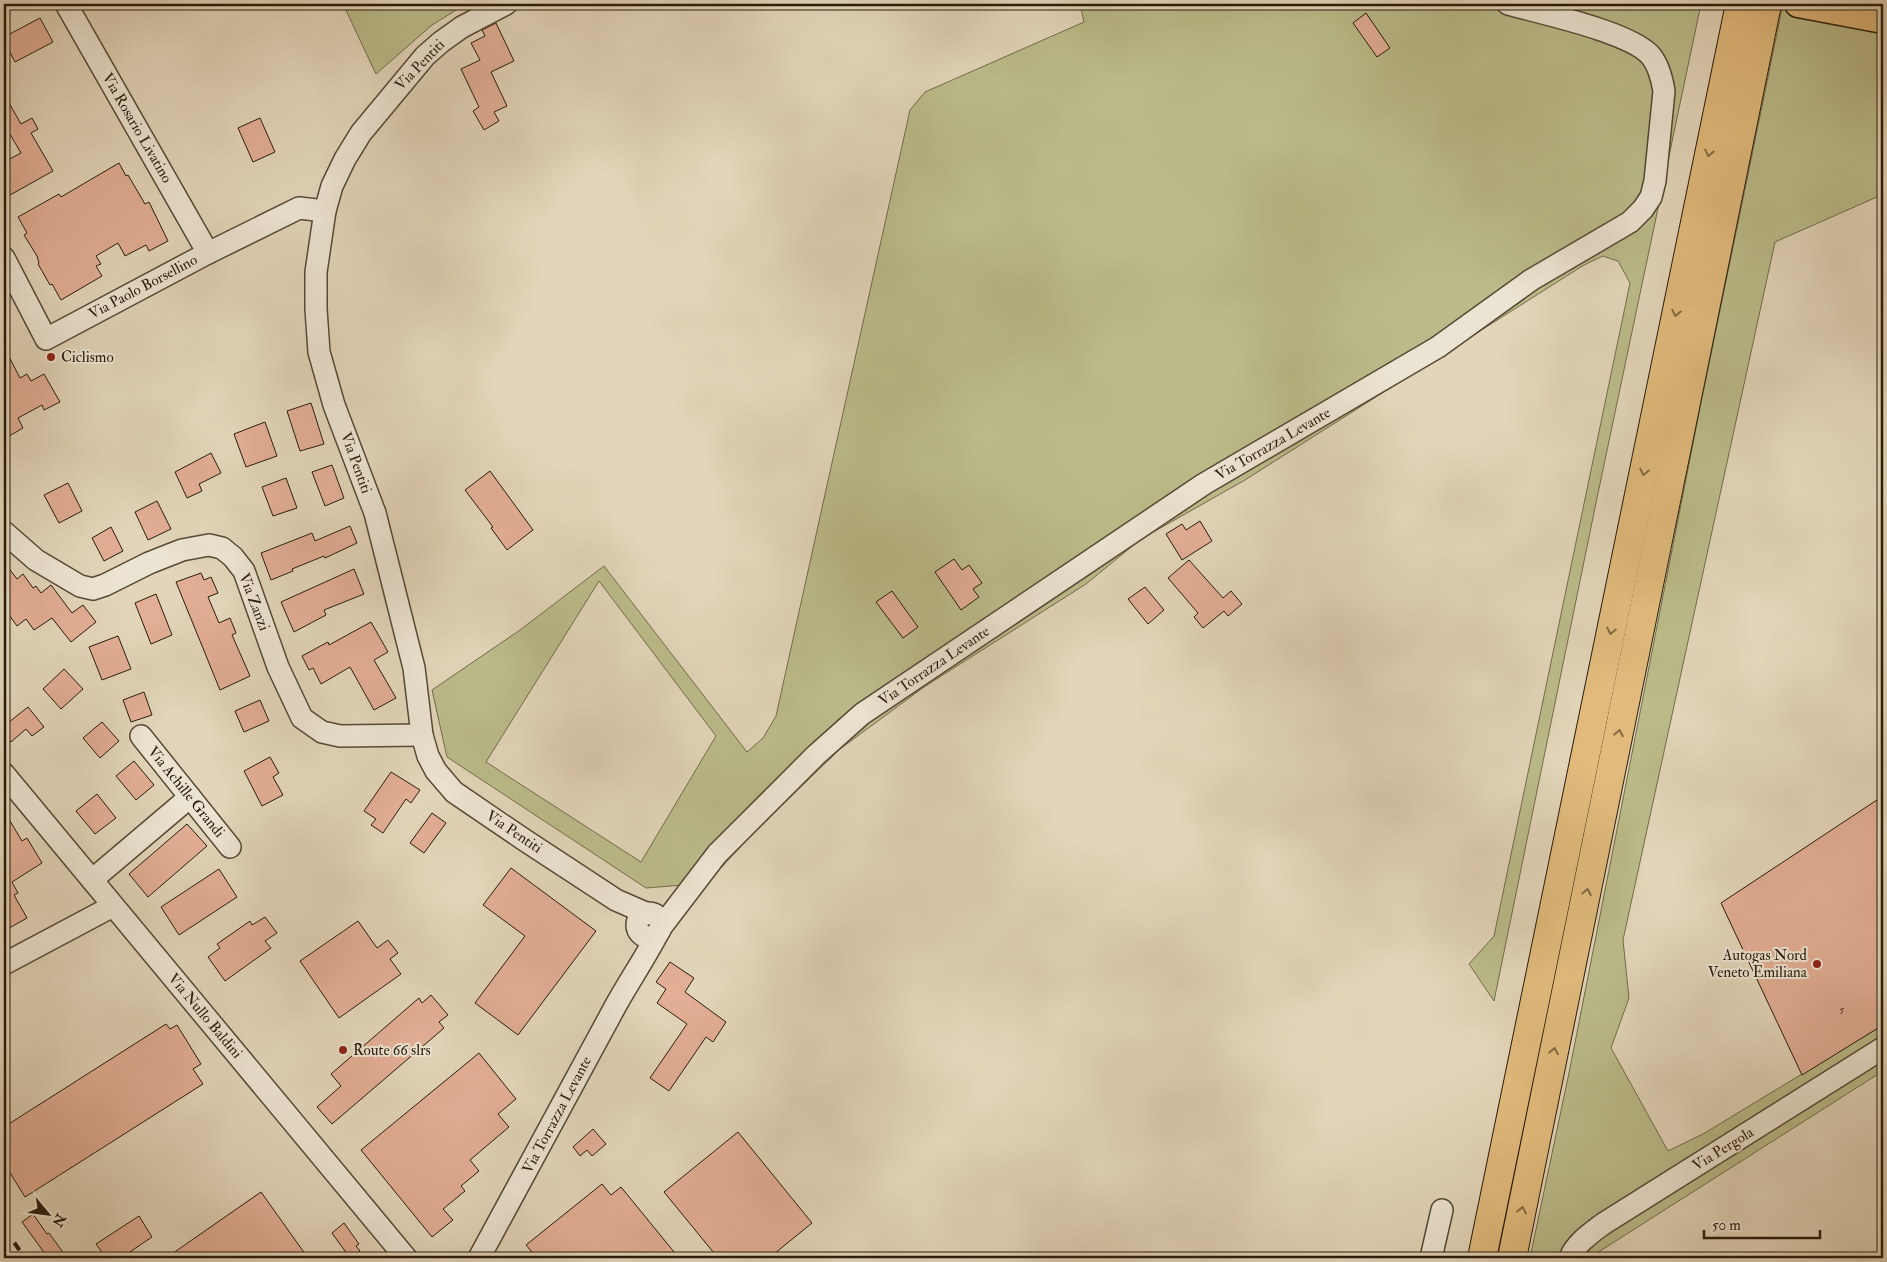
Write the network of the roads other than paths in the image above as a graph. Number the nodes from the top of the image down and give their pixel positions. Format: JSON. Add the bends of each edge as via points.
{"nodes":[{"id":1,"x":66,"y":4,"type":"edge"},
{"id":2,"x":506,"y":4,"type":"edge"},
{"id":3,"x":1508,"y":4,"type":"edge"},
{"id":4,"x":1731,"y":4,"type":"edge"},
{"id":5,"x":1740,"y":4,"type":"edge"},
{"id":6,"x":1767,"y":4,"type":"edge"},
{"id":7,"x":1810,"y":6,"type":"edge"},
{"id":8,"x":1883,"y":20,"type":"edge"},
{"id":9,"x":1719,"y":106,"type":"junction"},
{"id":10,"x":325,"y":211,"type":"junction"},
{"id":11,"x":208,"y":253,"type":"junction"},
{"id":12,"x":4,"y":258,"type":"edge"},
{"id":13,"x":4,"y":532,"type":"edge"},
{"id":14,"x":422,"y":735,"type":"junction"},
{"id":15,"x":140,"y":736,"type":"dead end"},
{"id":16,"x":5,"y":778,"type":"edge"},
{"id":17,"x":190,"y":797,"type":"junction"},
{"id":18,"x":230,"y":847,"type":"dead end"},
{"id":19,"x":92,"y":880,"type":"junction"},
{"id":20,"x":113,"y":906,"type":"junction"},
{"id":21,"x":649,"y":924,"type":"junction"},
{"id":22,"x":4,"y":964,"type":"edge"},
{"id":23,"x":1883,"y":1048,"type":"edge"},
{"id":24,"x":1442,"y":1210,"type":"dead end"},
{"id":25,"x":406,"y":1258,"type":"edge"},
{"id":26,"x":479,"y":1258,"type":"edge"},
{"id":27,"x":1431,"y":1258,"type":"edge"},
{"id":28,"x":1482,"y":1258,"type":"edge"},
{"id":29,"x":1512,"y":1258,"type":"edge"},
{"id":30,"x":1570,"y":1258,"type":"edge"}],
"edges":[{"from":1,"to":11,"type":"street","name":"Via Rosario Livatino"},
{"from":2,"to":10,"type":"street","name":"Via Pentiti","via":[[462,27],[418,64],[361,133],[332,186]]},
{"from":3,"to":21,"type":"street","name":"Via Torrazza Levante","via":[[1613,33],[1650,55],[1662,78],[1664,91],[1655,181],[1651,197],[1643,209],[1630,222],[1531,280],[1438,347],[1204,484],[862,714],[717,854],[681,900]]},
{"from":4,"to":9,"type":"highway"},
{"from":5,"to":9,"type":"highway"},
{"from":29,"to":6,"type":"highway","one_way":true},
{"from":7,"to":8,"type":"main road"},
{"from":9,"to":28,"type":"highway","one_way":true},
{"from":10,"to":11,"type":"street","name":"Via Paolo Borsellino","via":[[299,208]]},
{"from":10,"to":14,"type":"street","name":"Via Pentiti","via":[[316,272],[319,352],[334,405],[375,513],[414,668]]},
{"from":11,"to":12,"type":"street","name":"Via Paolo Borsellino","via":[[46,338]]},
{"from":13,"to":14,"type":"street","name":"Via Zanzi","via":[[36,560],[80,586],[94,589],[182,550],[209,544],[222,548],[244,571],[278,667],[302,718],[322,732],[340,736]]},
{"from":14,"to":21,"type":"street","name":"Via Pentiti","via":[[436,771],[454,792]]},
{"from":15,"to":17,"type":"street","name":"Via Achille Grandi"},
{"from":16,"to":19,"type":"street","name":"Via Nullo Baldini"},
{"from":17,"to":18,"type":"street","name":"Via Achille Grandi"},
{"from":17,"to":19,"type":"street"},
{"from":19,"to":20,"type":"street","name":"Via Nullo Baldini"},
{"from":20,"to":22,"type":"street"},
{"from":20,"to":25,"type":"street","name":"Via Nullo Baldini"},
{"from":21,"to":26,"type":"street","name":"Via Torrazza Levante","via":[[635,971]]},
{"from":23,"to":30,"type":"street","name":"Via Pergola","via":[[1603,1224],[1586,1237]]},
{"from":24,"to":27,"type":"street"}]}
